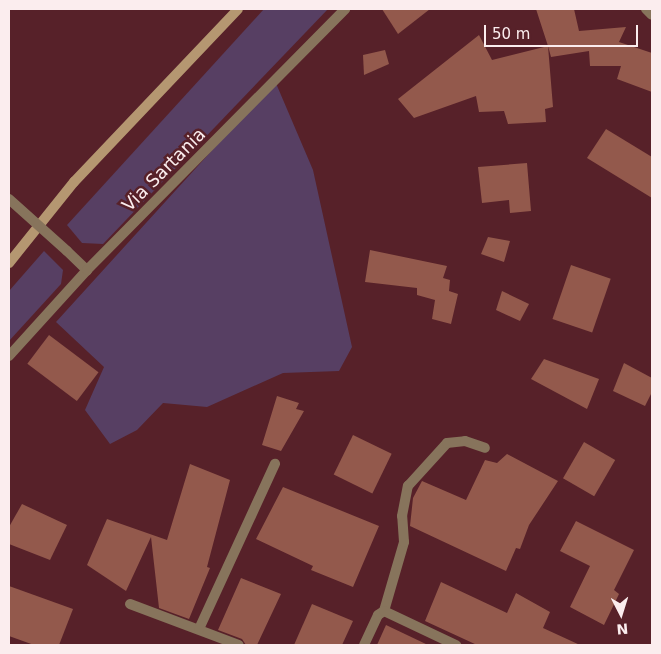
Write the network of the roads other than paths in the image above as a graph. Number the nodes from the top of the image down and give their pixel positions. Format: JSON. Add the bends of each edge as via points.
{"nodes":[{"id":1,"x":238,"y":9,"type":"edge"},
{"id":2,"x":345,"y":9,"type":"edge"},
{"id":3,"x":646,"y":9,"type":"edge"},
{"id":4,"x":652,"y":15,"type":"edge"},
{"id":5,"x":9,"y":199,"type":"edge"},
{"id":6,"x":9,"y":263,"type":"edge"},
{"id":7,"x":87,"y":270,"type":"junction"},
{"id":8,"x":9,"y":356,"type":"edge"},
{"id":9,"x":485,"y":448,"type":"dead end"},
{"id":10,"x":275,"y":464,"type":"dead end"},
{"id":11,"x":130,"y":604,"type":"dead end"},
{"id":12,"x":384,"y":611,"type":"junction"},
{"id":13,"x":198,"y":629,"type":"junction"},
{"id":14,"x":239,"y":645,"type":"edge"},
{"id":15,"x":364,"y":645,"type":"edge"},
{"id":16,"x":456,"y":645,"type":"edge"}],
"edges":[{"from":1,"to":6,"type":"street","via":[[74,182]]},
{"from":2,"to":7,"type":"street","name":"Via Sartania"},
{"from":3,"to":4,"type":"street"},
{"from":5,"to":7,"type":"street","bridge":true},
{"from":7,"to":8,"type":"street","name":"Via Sartania"},
{"from":9,"to":12,"type":"street","via":[[465,441],[447,443],[408,486],[402,516],[404,542]]},
{"from":10,"to":13,"type":"street"},
{"from":11,"to":13,"type":"street"},
{"from":12,"to":15,"type":"street","via":[[378,614]]},
{"from":12,"to":16,"type":"street"},
{"from":13,"to":14,"type":"street"}]}
